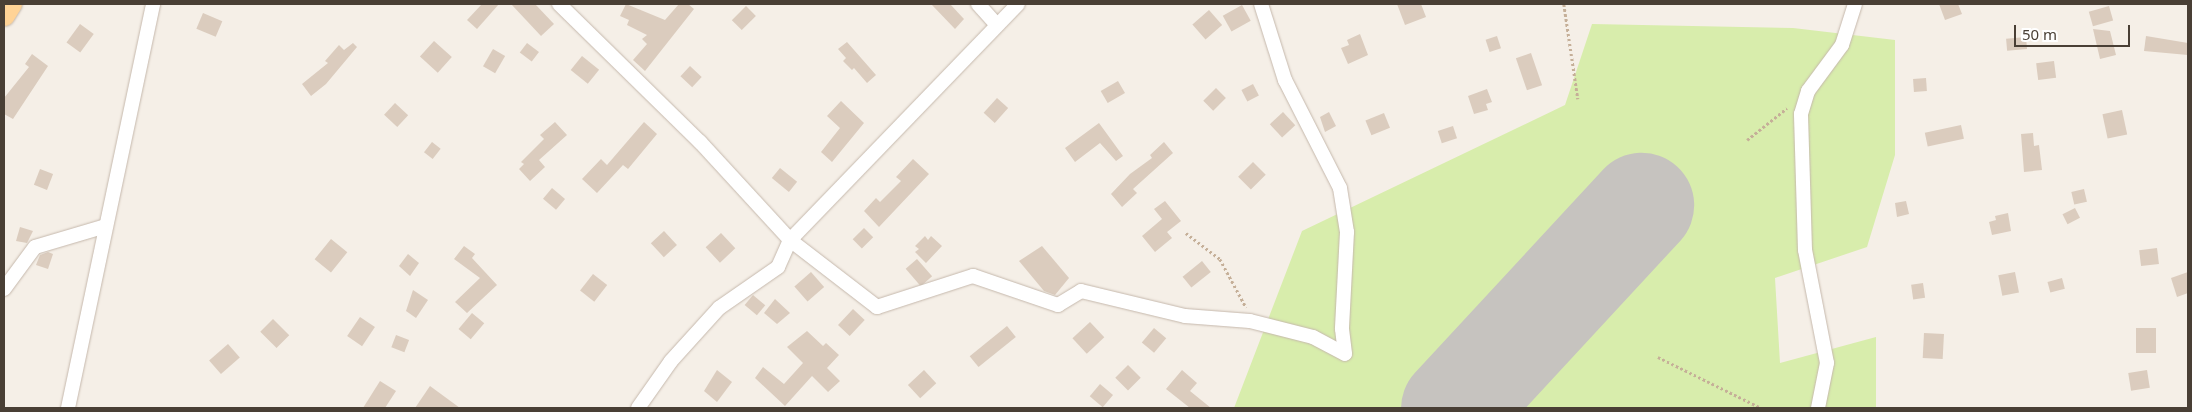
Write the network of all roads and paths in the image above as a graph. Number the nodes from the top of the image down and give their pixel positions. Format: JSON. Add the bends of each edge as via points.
{"nodes":[{"id":1,"x":11,"y":4,"type":"edge"},
{"id":2,"x":153,"y":4,"type":"edge"},
{"id":3,"x":559,"y":4,"type":"edge"},
{"id":4,"x":978,"y":4,"type":"edge"},
{"id":5,"x":1018,"y":4,"type":"edge"},
{"id":6,"x":1261,"y":4,"type":"edge"},
{"id":7,"x":1564,"y":4,"type":"edge"},
{"id":8,"x":1855,"y":4,"type":"edge"},
{"id":9,"x":4,"y":15,"type":"edge"},
{"id":10,"x":997,"y":25,"type":"junction"},
{"id":11,"x":1808,"y":91,"type":"junction"},
{"id":12,"x":1578,"y":99,"type":"dead end"},
{"id":13,"x":1747,"y":140,"type":"dead end"},
{"id":14,"x":106,"y":226,"type":"junction"},
{"id":15,"x":1186,"y":233,"type":"dead end"},
{"id":16,"x":790,"y":240,"type":"junction"},
{"id":17,"x":4,"y":289,"type":"edge"},
{"id":18,"x":1250,"y":321,"type":"junction"},
{"id":19,"x":1658,"y":357,"type":"dead end"},
{"id":20,"x":68,"y":408,"type":"edge"},
{"id":21,"x":638,"y":408,"type":"edge"},
{"id":22,"x":1760,"y":408,"type":"edge"},
{"id":23,"x":1818,"y":408,"type":"edge"}],
"edges":[{"from":1,"to":9,"type":"main road"},
{"from":2,"to":14,"type":"street"},
{"from":3,"to":16,"type":"street","via":[[700,142]]},
{"from":4,"to":10,"type":"street"},
{"from":5,"to":10,"type":"street"},
{"from":6,"to":18,"type":"street","via":[[1286,80],[1340,188],[1347,232],[1342,328],[1345,354],[1313,337]]},
{"from":7,"to":12,"type":"path"},
{"from":8,"to":11,"type":"street","via":[[1842,44]]},
{"from":10,"to":16,"type":"street"},
{"from":11,"to":13,"type":"path"},
{"from":11,"to":23,"type":"street","via":[[1801,114],[1805,250],[1827,363]]},
{"from":14,"to":17,"type":"street","via":[[34,246]]},
{"from":14,"to":20,"type":"street"},
{"from":15,"to":18,"type":"path","via":[[1220,259],[1244,300]]},
{"from":16,"to":18,"type":"street","via":[[877,307],[973,276],[1058,305],[1081,291],[1185,316]]},
{"from":16,"to":21,"type":"street","via":[[778,267],[719,308],[671,361]]},
{"from":19,"to":22,"type":"path"}]}
